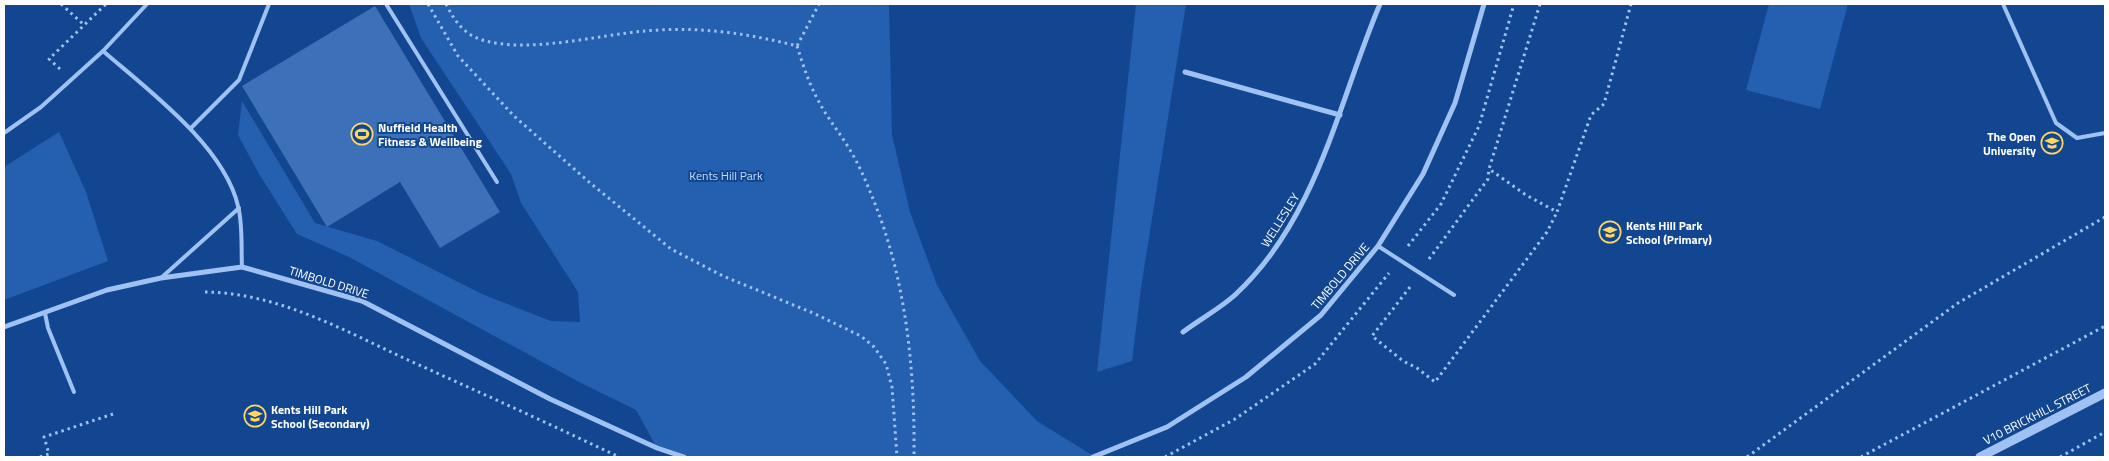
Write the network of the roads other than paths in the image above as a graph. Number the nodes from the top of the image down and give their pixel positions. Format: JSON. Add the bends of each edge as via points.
{"nodes":[{"id":1,"x":147,"y":4,"type":"edge"},
{"id":2,"x":269,"y":4,"type":"edge"},
{"id":3,"x":386,"y":4,"type":"edge"},
{"id":4,"x":1380,"y":4,"type":"edge"},
{"id":5,"x":1484,"y":4,"type":"edge"},
{"id":6,"x":2003,"y":4,"type":"edge"},
{"id":7,"x":103,"y":51,"type":"junction"},
{"id":8,"x":1185,"y":72,"type":"dead end"},
{"id":9,"x":1340,"y":115,"type":"junction"},
{"id":10,"x":190,"y":128,"type":"junction"},
{"id":11,"x":4,"y":133,"type":"edge"},
{"id":12,"x":2105,"y":133,"type":"edge"},
{"id":13,"x":496,"y":182,"type":"dead end"},
{"id":14,"x":239,"y":208,"type":"junction"},
{"id":15,"x":1378,"y":246,"type":"junction"},
{"id":16,"x":242,"y":267,"type":"junction"},
{"id":17,"x":161,"y":278,"type":"junction"},
{"id":18,"x":1454,"y":295,"type":"dead end"},
{"id":19,"x":45,"y":313,"type":"junction"},
{"id":20,"x":4,"y":328,"type":"edge"},
{"id":21,"x":1183,"y":332,"type":"dead end"},
{"id":22,"x":74,"y":392,"type":"dead end"},
{"id":23,"x":2105,"y":392,"type":"edge"},
{"id":24,"x":684,"y":457,"type":"edge"},
{"id":25,"x":1093,"y":457,"type":"edge"},
{"id":26,"x":1980,"y":457,"type":"edge"}],
"edges":[{"from":1,"to":7,"type":"lane"},
{"from":2,"to":10,"type":"lane","via":[[239,80]]},
{"from":3,"to":13,"type":"lane"},
{"from":4,"to":9,"type":"street","name":"WELLESLEY","via":[[1359,54]]},
{"from":5,"to":15,"type":"street","name":"TIMBOLD DRIVE","via":[[1455,103],[1423,174]]},
{"from":6,"to":12,"type":"lane","via":[[2056,123],[2077,138]]},
{"from":7,"to":10,"type":"lane"},
{"from":7,"to":11,"type":"lane","via":[[41,107]]},
{"from":8,"to":9,"type":"street"},
{"from":9,"to":21,"type":"street","name":"WELLESLEY","via":[[1313,186],[1279,244],[1236,294]]},
{"from":10,"to":14,"type":"lane","via":[[230,180]]},
{"from":14,"to":16,"type":"lane"},
{"from":14,"to":17,"type":"lane"},
{"from":15,"to":18,"type":"lane"},
{"from":15,"to":25,"type":"street","name":"TIMBOLD DRIVE","via":[[1321,315],[1246,378],[1167,427]]},
{"from":16,"to":17,"type":"street","name":"TIMBOLD DRIVE"},
{"from":16,"to":24,"type":"street","name":"TIMBOLD DRIVE","via":[[362,301],[550,399]]},
{"from":17,"to":19,"type":"street","name":"TIMBOLD DRIVE","via":[[106,290]]},
{"from":19,"to":20,"type":"street","name":"TIMBOLD DRIVE"},
{"from":19,"to":22,"type":"lane"},
{"from":23,"to":26,"type":"street","name":"V10 BRICKHILL STREET"}]}
